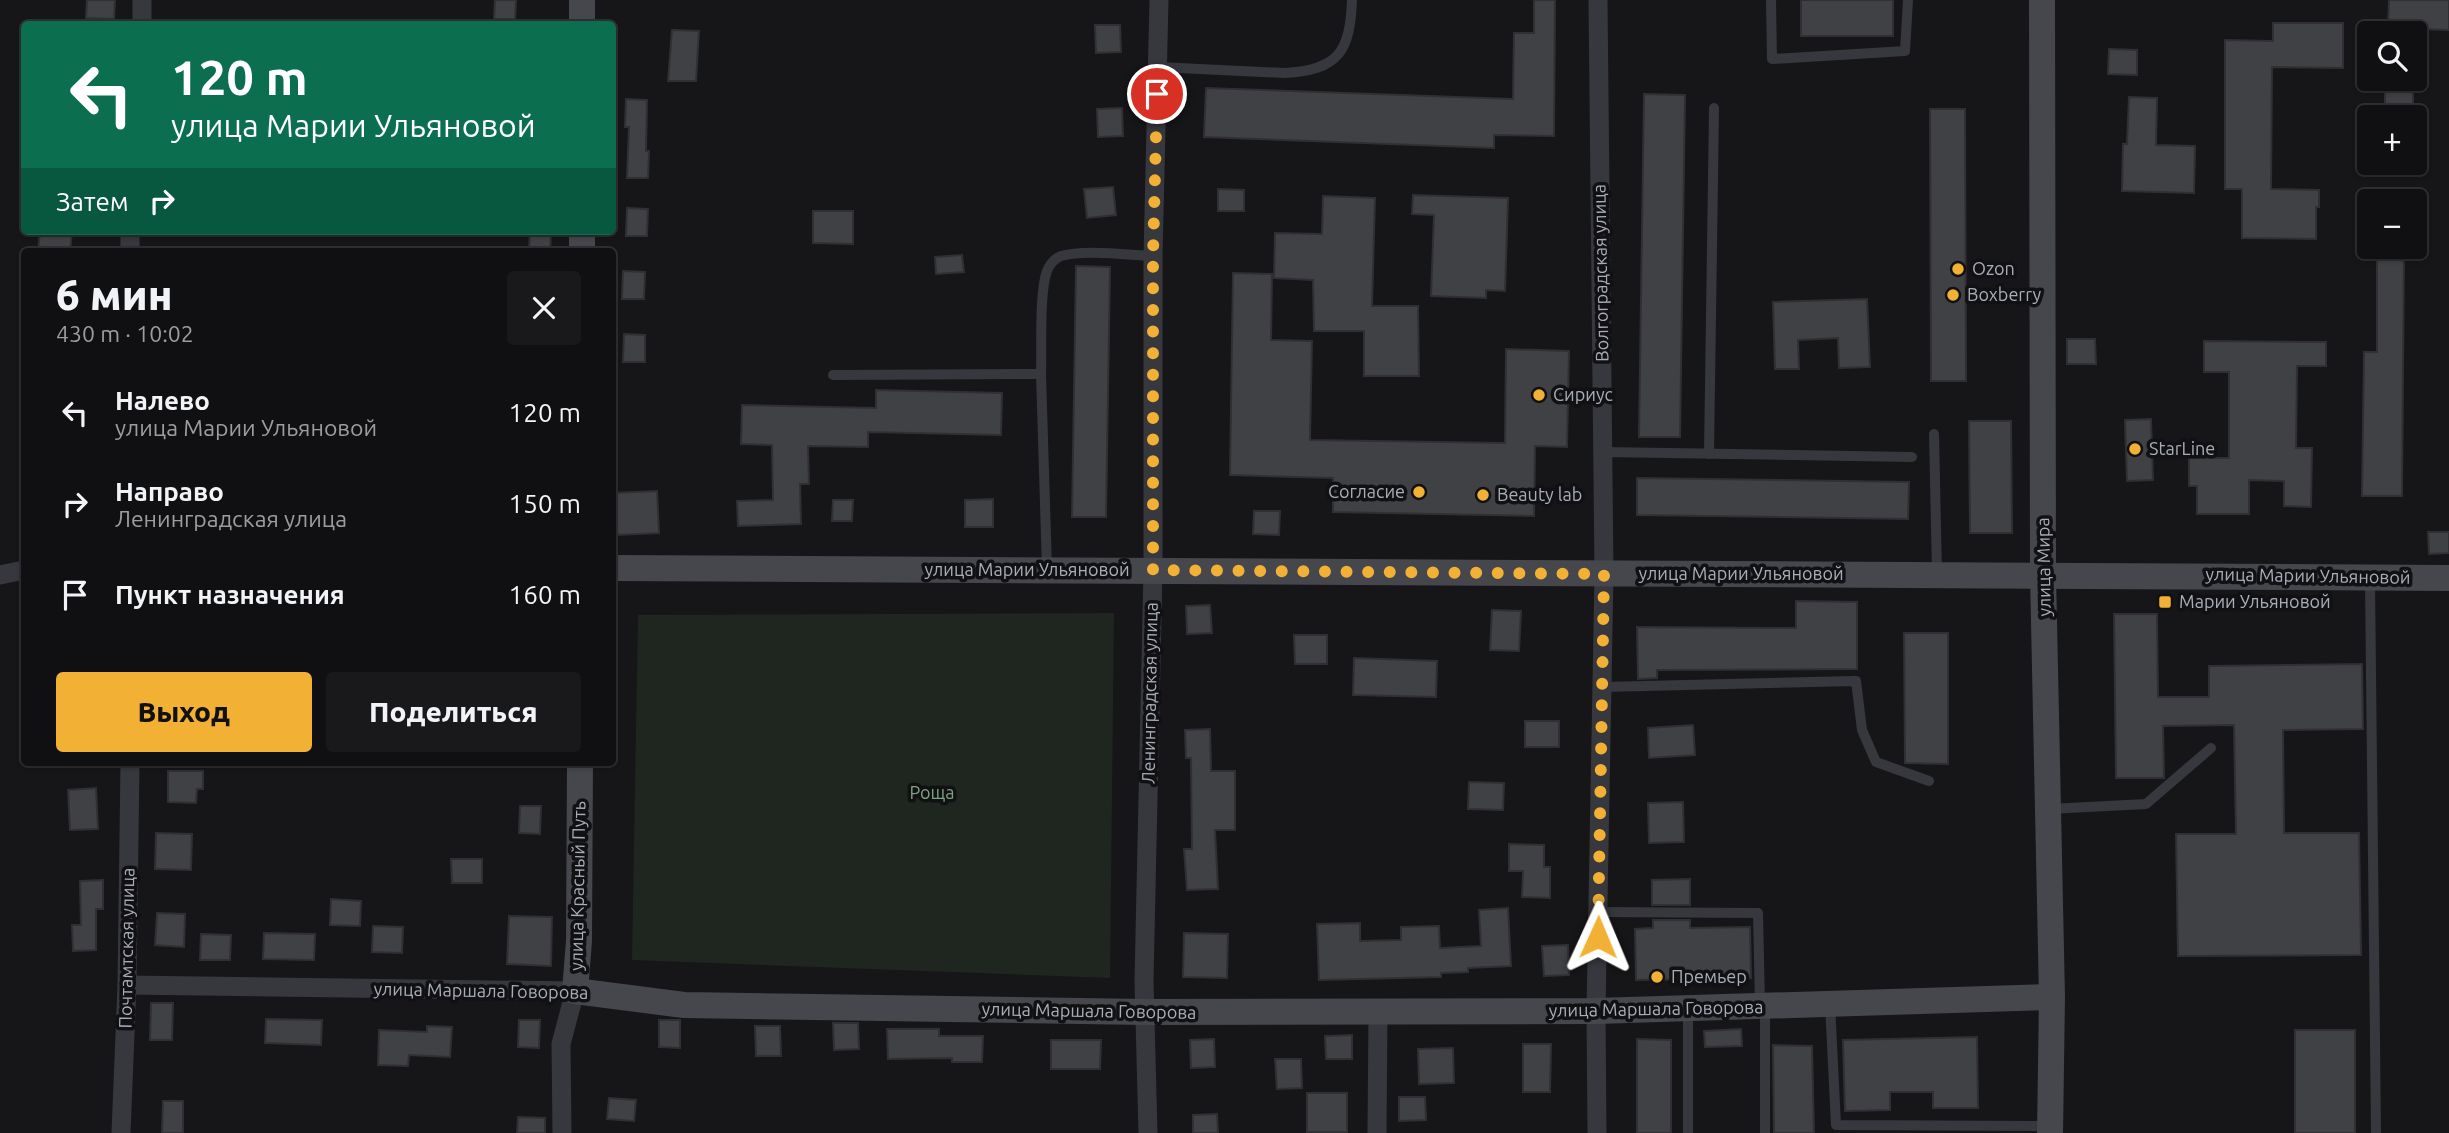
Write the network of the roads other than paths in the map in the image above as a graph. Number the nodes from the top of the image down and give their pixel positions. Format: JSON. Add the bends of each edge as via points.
{"nodes":[{"id":1,"x":142,"y":0,"type":"edge"},
{"id":2,"x":582,"y":0,"type":"edge"},
{"id":3,"x":1159,"y":0,"type":"edge"},
{"id":4,"x":1352,"y":0,"type":"edge"},
{"id":5,"x":1598,"y":0,"type":"edge"},
{"id":6,"x":1771,"y":0,"type":"edge"},
{"id":7,"x":1908,"y":0,"type":"edge"},
{"id":8,"x":2042,"y":0,"type":"edge"},
{"id":9,"x":142,"y":21,"type":"edge"},
{"id":10,"x":582,"y":21,"type":"edge"},
{"id":11,"x":1158,"y":67,"type":"junction"},
{"id":12,"x":1714,"y":108,"type":"dead end"},
{"id":13,"x":1153,"y":256,"type":"junction"},
{"id":14,"x":1041,"y":374,"type":"junction"},
{"id":15,"x":833,"y":375,"type":"dead end"},
{"id":16,"x":1934,"y":434,"type":"dead end"},
{"id":17,"x":1603,"y":453,"type":"junction"},
{"id":18,"x":1709,"y":454,"type":"junction"},
{"id":19,"x":1912,"y":457,"type":"dead end"},
{"id":20,"x":616,"y":568,"type":"edge"},
{"id":21,"x":1047,"y":570,"type":"junction"},
{"id":22,"x":1153,"y":570,"type":"junction"},
{"id":23,"x":21,"y":571,"type":"edge"},
{"id":24,"x":1604,"y":574,"type":"junction"},
{"id":25,"x":1937,"y":574,"type":"junction"},
{"id":26,"x":0,"y":575,"type":"edge"},
{"id":27,"x":2043,"y":575,"type":"junction"},
{"id":28,"x":2370,"y":577,"type":"junction"},
{"id":29,"x":2449,"y":578,"type":"edge"},
{"id":30,"x":1602,"y":687,"type":"junction"},
{"id":31,"x":2211,"y":748,"type":"dead end"},
{"id":32,"x":130,"y":766,"type":"edge"},
{"id":33,"x":580,"y":766,"type":"edge"},
{"id":34,"x":1929,"y":781,"type":"dead end"},
{"id":35,"x":2048,"y":809,"type":"junction"},
{"id":36,"x":1598,"y":912,"type":"junction"},
{"id":37,"x":127,"y":985,"type":"junction"},
{"id":38,"x":575,"y":991,"type":"junction"},
{"id":39,"x":2052,"y":997,"type":"junction"},
{"id":40,"x":1830,"y":1004,"type":"junction"},
{"id":41,"x":1763,"y":1006,"type":"junction"},
{"id":42,"x":1688,"y":1010,"type":"junction"},
{"id":43,"x":1596,"y":1011,"type":"junction"},
{"id":44,"x":1145,"y":1012,"type":"junction"},
{"id":45,"x":1378,"y":1012,"type":"junction"},
{"id":46,"x":2050,"y":1129,"type":"edge"},
{"id":47,"x":121,"y":1133,"type":"edge"},
{"id":48,"x":562,"y":1133,"type":"edge"},
{"id":49,"x":1148,"y":1133,"type":"edge"},
{"id":50,"x":1377,"y":1133,"type":"edge"},
{"id":51,"x":1597,"y":1133,"type":"edge"},
{"id":52,"x":1688,"y":1133,"type":"edge"},
{"id":53,"x":1765,"y":1133,"type":"edge"},
{"id":54,"x":2376,"y":1133,"type":"edge"}],
"edges":[{"from":1,"to":9,"type":"street"},
{"from":2,"to":10,"type":"street"},
{"from":3,"to":11,"type":"street","name":"Ленинградская улица"},
{"from":4,"to":11,"type":"lane","via":[[1349,37],[1343,50],[1323,66],[1285,73]]},
{"from":5,"to":17,"type":"street","name":"Волгоградская улица"},
{"from":6,"to":7,"type":"lane","via":[[1772,59],[1905,51]]},
{"from":8,"to":27,"type":"street","name":"улица Мира"},
{"from":11,"to":13,"type":"street","name":"Ленинградская улица"},
{"from":12,"to":18,"type":"lane"},
{"from":13,"to":14,"type":"lane","via":[[1060,256],[1052,263],[1043,293]]},
{"from":13,"to":22,"type":"street","name":"Ленинградская улица"},
{"from":14,"to":15,"type":"lane"},
{"from":14,"to":21,"type":"lane"},
{"from":16,"to":25,"type":"lane"},
{"from":17,"to":18,"type":"lane"},
{"from":17,"to":24,"type":"street","name":"Волгоградская улица"},
{"from":18,"to":19,"type":"lane"},
{"from":20,"to":21,"type":"street","name":"улица Марии Ульяновой"},
{"from":21,"to":22,"type":"street","name":"улица Марии Ульяновой"},
{"from":22,"to":24,"type":"street","name":"улица Марии Ульяновой"},
{"from":22,"to":44,"type":"street","name":"Ленинградская улица"},
{"from":23,"to":26,"type":"street"},
{"from":24,"to":25,"type":"street","name":"улица Марии Ульяновой"},
{"from":24,"to":30,"type":"street","name":"Волгоградская улица"},
{"from":25,"to":27,"type":"street","name":"улица Марии Ульяновой"},
{"from":27,"to":28,"type":"street","name":"улица Марии Ульяновой"},
{"from":27,"to":35,"type":"street","name":"улица Мира"},
{"from":28,"to":29,"type":"street","name":"улица Марии Ульяновой"},
{"from":28,"to":54,"type":"lane"},
{"from":30,"to":34,"type":"lane","via":[[1856,681],[1862,730],[1876,762]]},
{"from":30,"to":36,"type":"street","name":"Волгоградская улица"},
{"from":31,"to":35,"type":"lane","via":[[2146,804]]},
{"from":32,"to":37,"type":"street","name":"Почтамтская улица"},
{"from":33,"to":38,"type":"street","name":"улица Красный Путь"},
{"from":35,"to":39,"type":"street","name":"улица Мира"},
{"from":36,"to":41,"type":"lane","via":[[1758,913]]},
{"from":36,"to":43,"type":"street","name":"Волгоградская улица"},
{"from":37,"to":38,"type":"street","name":"улица Маршала Говорова"},
{"from":37,"to":47,"type":"street","name":"Почтамтская улица"},
{"from":38,"to":44,"type":"street","name":"улица Маршала Говорова","via":[[684,1005]]},
{"from":38,"to":48,"type":"street","name":"улица Красный Путь","via":[[561,1044]]},
{"from":39,"to":40,"type":"street","name":"улица Маршала Говорова"},
{"from":39,"to":46,"type":"street","name":"улица Мира"},
{"from":40,"to":41,"type":"street","name":"улица Маршала Говорова"},
{"from":40,"to":46,"type":"lane","via":[[1836,1125]]},
{"from":41,"to":42,"type":"street","name":"улица Маршала Говорова"},
{"from":41,"to":53,"type":"lane"},
{"from":42,"to":43,"type":"street","name":"улица Маршала Говорова"},
{"from":42,"to":52,"type":"lane"},
{"from":43,"to":45,"type":"street","name":"улица Маршала Говорова"},
{"from":43,"to":51,"type":"street","name":"Волгоградская улица"},
{"from":44,"to":45,"type":"street","name":"улица Маршала Говорова"},
{"from":44,"to":49,"type":"street","name":"Ленинградская улица"},
{"from":45,"to":50,"type":"street"}]}
